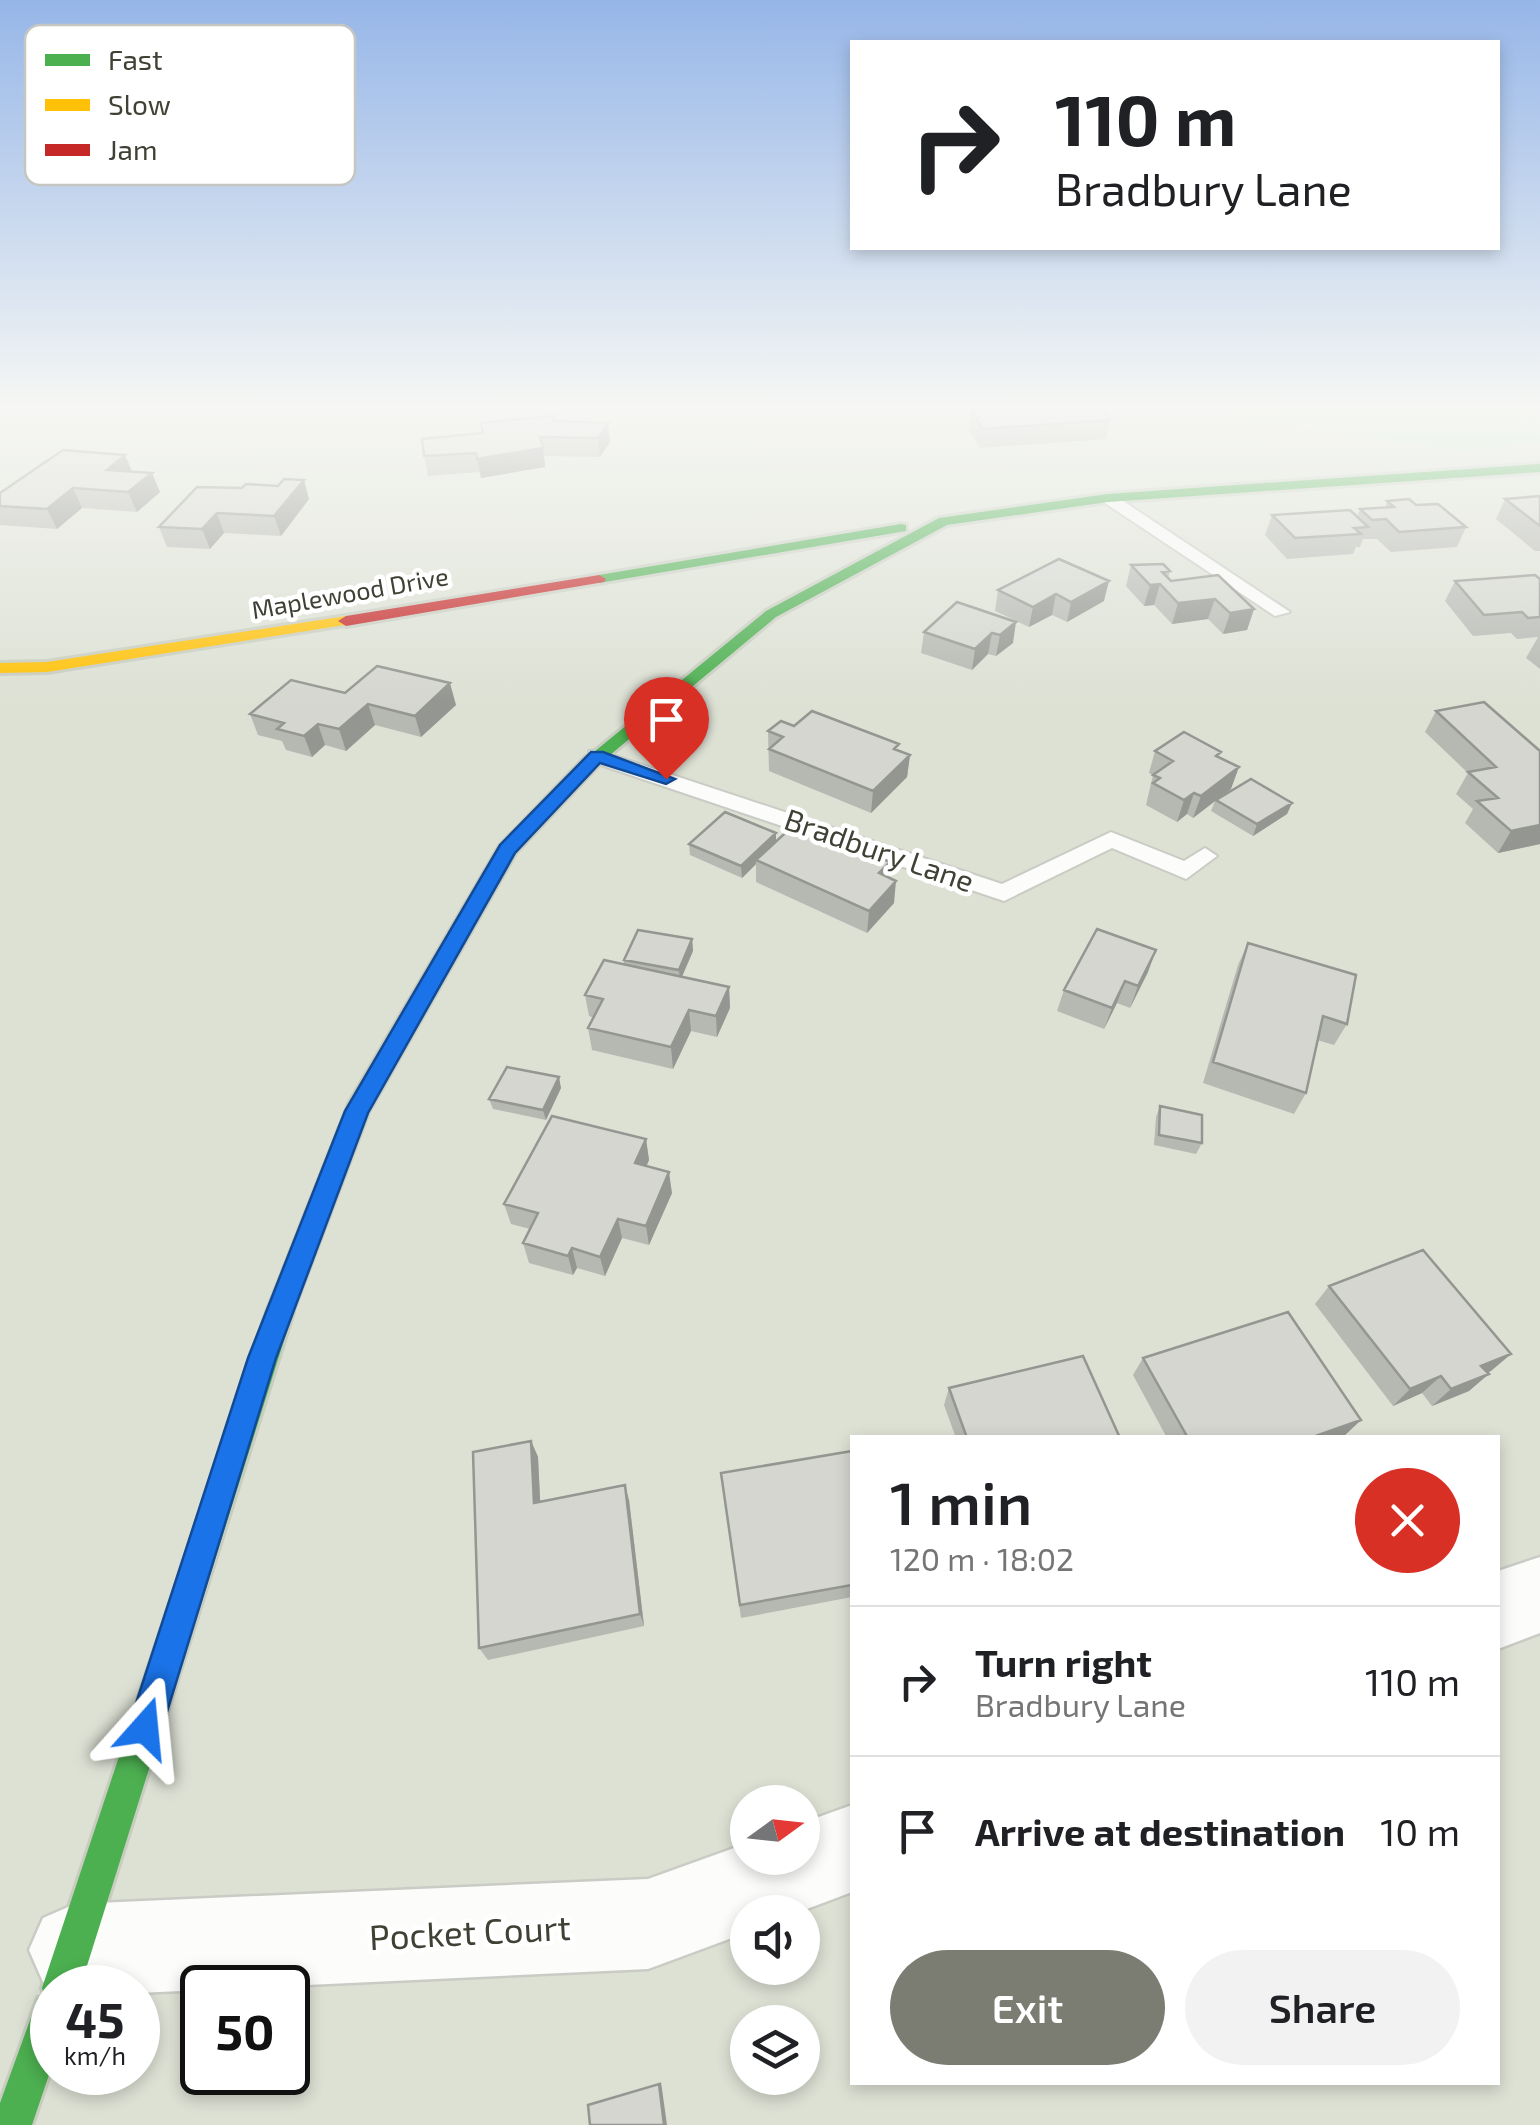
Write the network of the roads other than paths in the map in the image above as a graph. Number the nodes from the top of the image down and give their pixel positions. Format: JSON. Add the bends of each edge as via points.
{"nodes":[{"id":1,"x":1057,"y":505,"type":"edge"},
{"id":2,"x":1119,"y":505,"type":"edge"},
{"id":3,"x":944,"y":521,"type":"junction"},
{"id":4,"x":1281,"y":612,"type":"dead end"},
{"id":5,"x":0,"y":668,"type":"edge"},
{"id":6,"x":597,"y":756,"type":"junction"},
{"id":7,"x":1205,"y":856,"type":"dead end"},
{"id":8,"x":1540,"y":1595,"type":"edge"},
{"id":9,"x":1500,"y":1609,"type":"edge"},
{"id":10,"x":850,"y":1850,"type":"edge"},
{"id":11,"x":69,"y":1965,"type":"edge"},
{"id":12,"x":160,"y":1973,"type":"edge"},
{"id":13,"x":30,"y":2075,"type":"edge"},
{"id":14,"x":12,"y":2125,"type":"edge"}],
"edges":[{"from":1,"to":3,"type":"main road","name":"Maplewood Drive"},
{"from":2,"to":4,"type":"lane"},
{"from":3,"to":5,"type":"main road","name":"Maplewood Drive","via":[[223,642]]},
{"from":3,"to":6,"type":"main road","via":[[771,614]]},
{"from":6,"to":7,"type":"lane","name":"Bradbury Lane","via":[[1004,893],[1111,838],[1186,871]]},
{"from":6,"to":11,"type":"main road","via":[[507,850],[357,1111],[262,1358]]},
{"from":8,"to":9,"type":"street"},
{"from":10,"to":12,"type":"street","name":"Pocket Court","via":[[648,1924]]},
{"from":13,"to":14,"type":"main road"}]}
